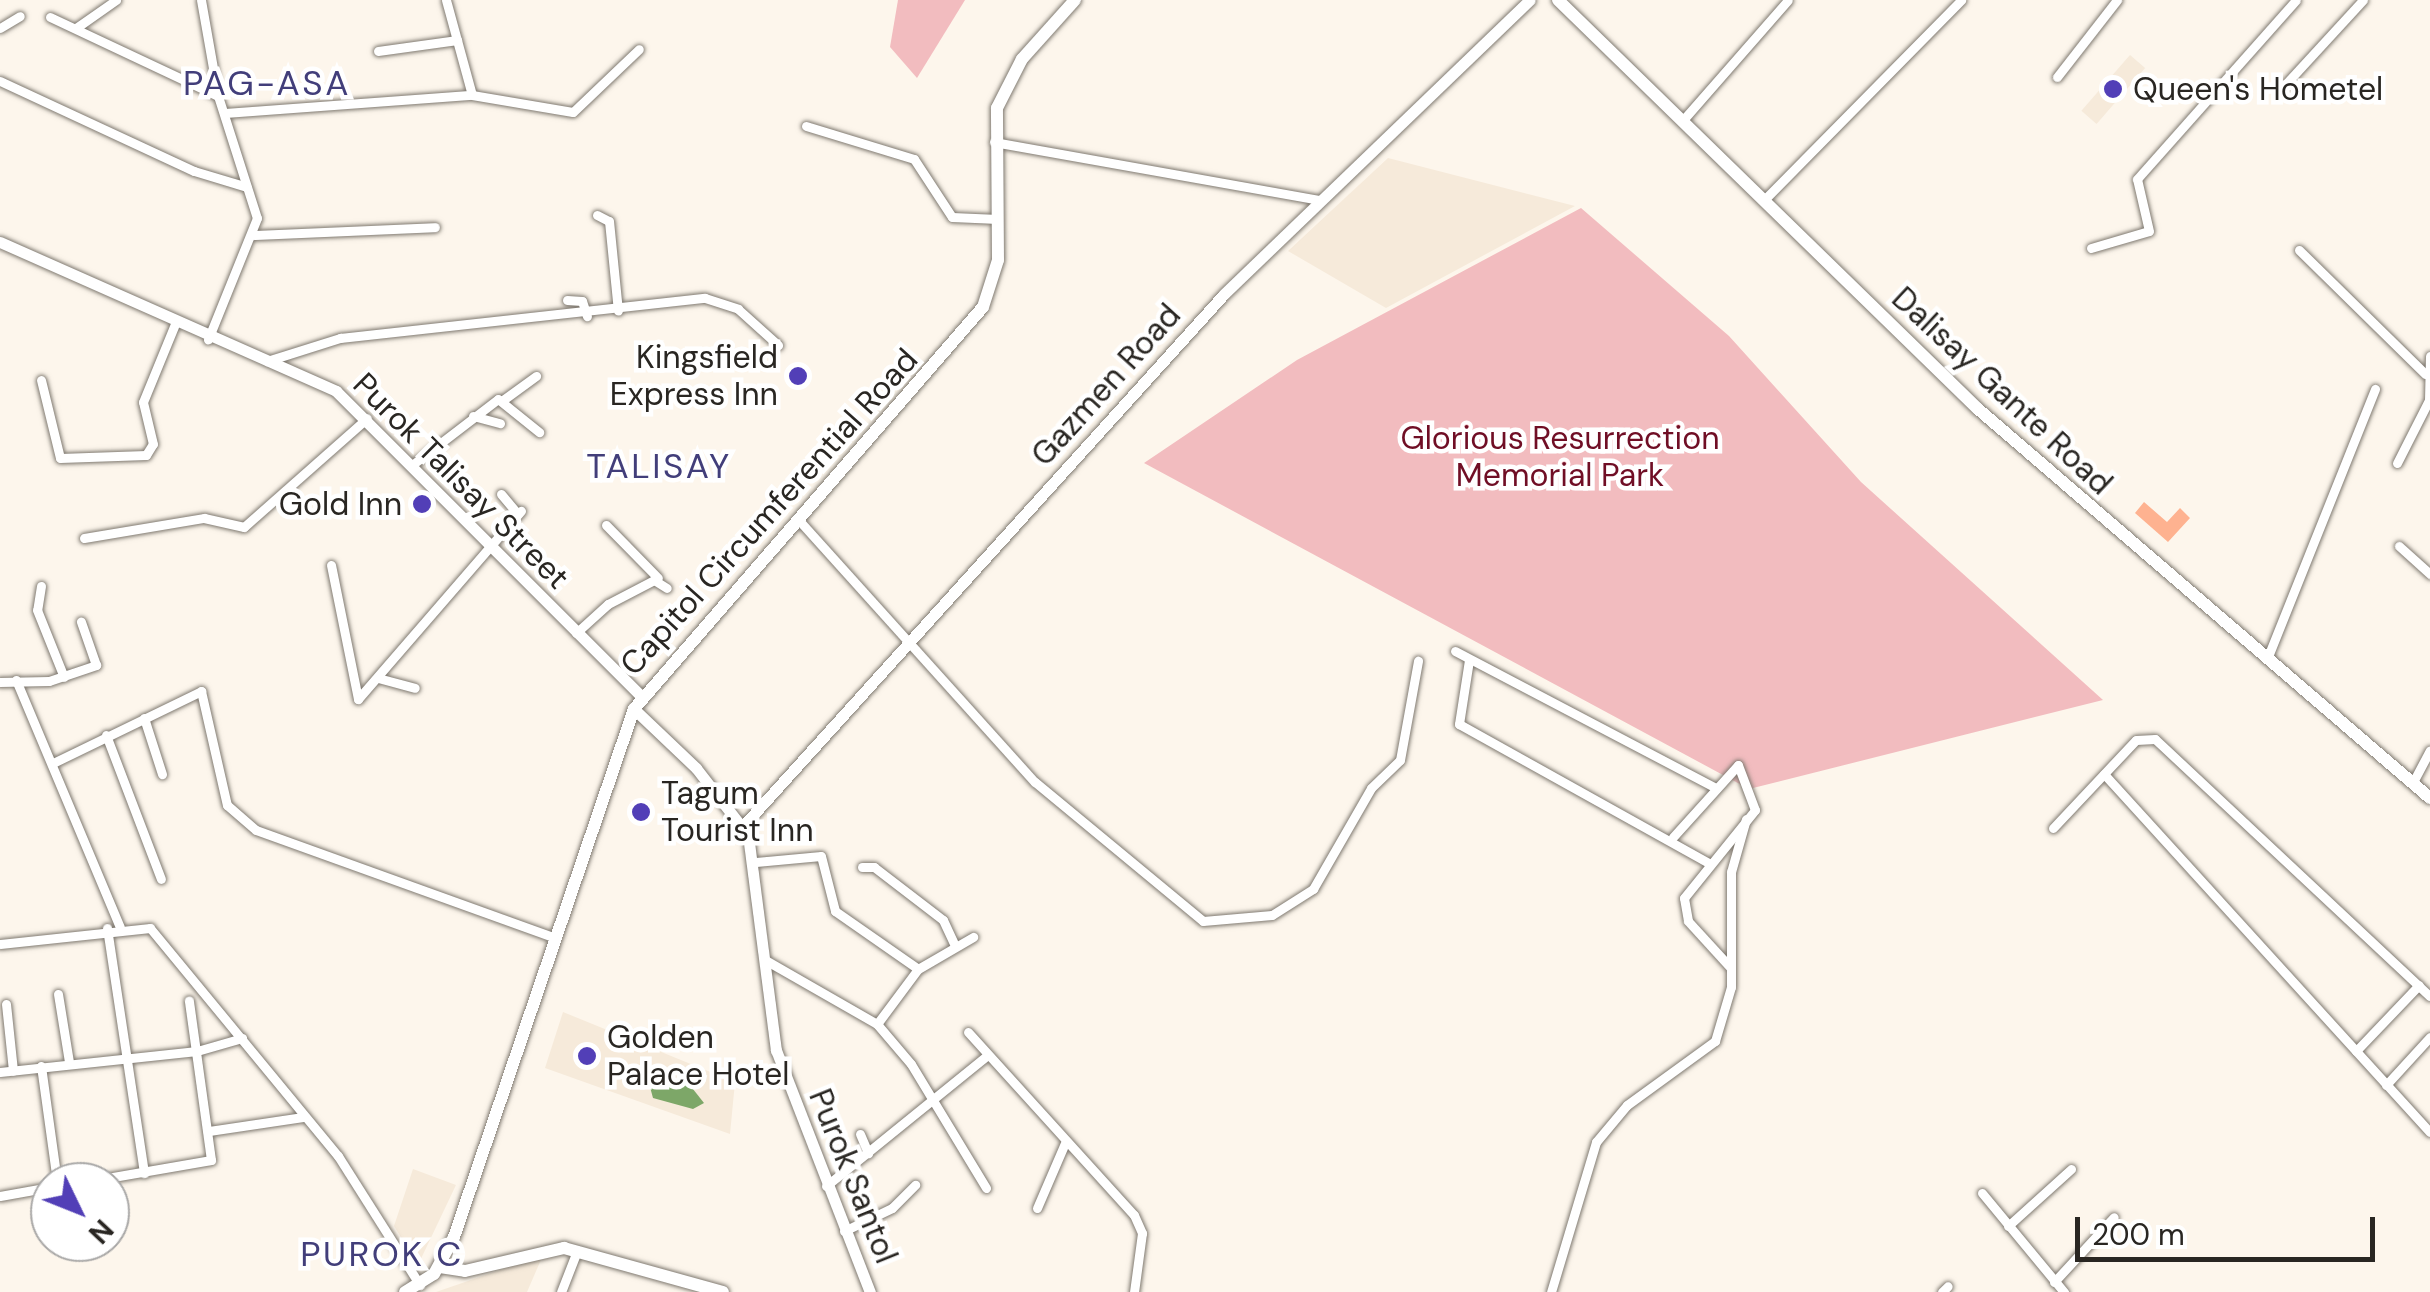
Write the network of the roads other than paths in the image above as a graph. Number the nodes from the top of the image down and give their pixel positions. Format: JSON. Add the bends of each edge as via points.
{"nodes":[{"id":1,"x":116,"y":0,"type":"edge"},
{"id":2,"x":201,"y":0,"type":"edge"},
{"id":3,"x":446,"y":0,"type":"edge"},
{"id":4,"x":1075,"y":0,"type":"edge"},
{"id":5,"x":1530,"y":0,"type":"edge"},
{"id":6,"x":1558,"y":0,"type":"edge"},
{"id":7,"x":1788,"y":0,"type":"edge"},
{"id":8,"x":1962,"y":0,"type":"edge"},
{"id":9,"x":2117,"y":0,"type":"edge"},
{"id":10,"x":2296,"y":0,"type":"edge"},
{"id":11,"x":2363,"y":0,"type":"edge"},
{"id":12,"x":20,"y":16,"type":"dead end"},
{"id":13,"x":50,"y":17,"type":"dead end"},
{"id":14,"x":0,"y":28,"type":"edge"},
{"id":15,"x":76,"y":28,"type":"junction"},
{"id":16,"x":457,"y":40,"type":"junction"},
{"id":17,"x":639,"y":49,"type":"dead end"},
{"id":18,"x":378,"y":51,"type":"dead end"},
{"id":19,"x":2057,"y":77,"type":"dead end"},
{"id":20,"x":0,"y":80,"type":"edge"},
{"id":21,"x":2282,"y":87,"type":"dead end"},
{"id":22,"x":472,"y":95,"type":"junction"},
{"id":23,"x":218,"y":96,"type":"junction"},
{"id":24,"x":225,"y":113,"type":"junction"},
{"id":25,"x":1684,"y":120,"type":"junction"},
{"id":26,"x":806,"y":126,"type":"dead end"},
{"id":27,"x":994,"y":142,"type":"junction"},
{"id":28,"x":247,"y":187,"type":"junction"},
{"id":29,"x":1320,"y":200,"type":"junction"},
{"id":30,"x":1764,"y":200,"type":"junction"},
{"id":31,"x":597,"y":215,"type":"dead end"},
{"id":32,"x":998,"y":219,"type":"junction"},
{"id":33,"x":435,"y":227,"type":"dead end"},
{"id":34,"x":254,"y":235,"type":"junction"},
{"id":35,"x":0,"y":242,"type":"edge"},
{"id":36,"x":2091,"y":248,"type":"dead end"},
{"id":37,"x":2300,"y":250,"type":"dead end"},
{"id":38,"x":567,"y":300,"type":"dead end"},
{"id":39,"x":618,"y":311,"type":"junction"},
{"id":40,"x":587,"y":316,"type":"junction"},
{"id":41,"x":175,"y":324,"type":"junction"},
{"id":42,"x":208,"y":339,"type":"junction"},
{"id":43,"x":778,"y":345,"type":"dead end"},
{"id":44,"x":2430,"y":356,"type":"edge"},
{"id":45,"x":264,"y":362,"type":"junction"},
{"id":46,"x":2426,"y":374,"type":"junction"},
{"id":47,"x":536,"y":376,"type":"dead end"},
{"id":48,"x":41,"y":380,"type":"dead end"},
{"id":49,"x":2375,"y":389,"type":"dead end"},
{"id":50,"x":503,"y":400,"type":"junction"},
{"id":51,"x":474,"y":416,"type":"junction"},
{"id":52,"x":367,"y":418,"type":"junction"},
{"id":53,"x":500,"y":423,"type":"dead end"},
{"id":54,"x":539,"y":432,"type":"dead end"},
{"id":55,"x":2397,"y":463,"type":"dead end"},
{"id":56,"x":412,"y":465,"type":"junction"},
{"id":57,"x":501,"y":494,"type":"dead end"},
{"id":58,"x":797,"y":518,"type":"junction"},
{"id":59,"x":606,"y":525,"type":"dead end"},
{"id":60,"x":84,"y":538,"type":"dead end"},
{"id":61,"x":488,"y":545,"type":"junction"},
{"id":62,"x":2399,"y":546,"type":"dead end"},
{"id":63,"x":330,"y":566,"type":"dead end"},
{"id":64,"x":2430,"y":574,"type":"edge"},
{"id":65,"x":658,"y":578,"type":"junction"},
{"id":66,"x":41,"y":586,"type":"dead end"},
{"id":67,"x":668,"y":588,"type":"dead end"},
{"id":68,"x":81,"y":622,"type":"dead end"},
{"id":69,"x":576,"y":634,"type":"junction"},
{"id":70,"x":913,"y":646,"type":"junction"},
{"id":71,"x":1456,"y":652,"type":"dead end"},
{"id":72,"x":1469,"y":660,"type":"junction"},
{"id":73,"x":1418,"y":661,"type":"dead end"},
{"id":74,"x":2266,"y":662,"type":"junction"},
{"id":75,"x":64,"y":677,"type":"junction"},
{"id":76,"x":378,"y":678,"type":"junction"},
{"id":77,"x":16,"y":680,"type":"junction"},
{"id":78,"x":0,"y":682,"type":"edge"},
{"id":79,"x":415,"y":688,"type":"dead end"},
{"id":80,"x":641,"y":696,"type":"junction"},
{"id":81,"x":634,"y":709,"type":"junction"},
{"id":82,"x":144,"y":718,"type":"junction"},
{"id":83,"x":106,"y":735,"type":"junction"},
{"id":84,"x":2430,"y":750,"type":"edge"},
{"id":85,"x":53,"y":764,"type":"junction"},
{"id":86,"x":162,"y":774,"type":"dead end"},
{"id":87,"x":2104,"y":774,"type":"junction"},
{"id":88,"x":2412,"y":784,"type":"junction"},
{"id":89,"x":1716,"y":788,"type":"junction"},
{"id":90,"x":2430,"y":798,"type":"edge"},
{"id":91,"x":1746,"y":819,"type":"junction"},
{"id":92,"x":743,"y":826,"type":"junction"},
{"id":93,"x":2054,"y":828,"type":"dead end"},
{"id":94,"x":1673,"y":837,"type":"junction"},
{"id":95,"x":756,"y":862,"type":"junction"},
{"id":96,"x":1710,"y":863,"type":"junction"},
{"id":97,"x":862,"y":867,"type":"dead end"},
{"id":98,"x":160,"y":879,"type":"dead end"},
{"id":99,"x":107,"y":928,"type":"junction"},
{"id":100,"x":120,"y":928,"type":"junction"},
{"id":101,"x":554,"y":937,"type":"junction"},
{"id":102,"x":973,"y":938,"type":"dead end"},
{"id":103,"x":0,"y":944,"type":"edge"},
{"id":104,"x":954,"y":944,"type":"junction"},
{"id":105,"x":767,"y":961,"type":"junction"},
{"id":106,"x":918,"y":969,"type":"junction"},
{"id":107,"x":1732,"y":969,"type":"junction"},
{"id":108,"x":2419,"y":985,"type":"junction"},
{"id":109,"x":58,"y":994,"type":"dead end"},
{"id":110,"x":2430,"y":996,"type":"edge"},
{"id":111,"x":189,"y":1001,"type":"dead end"},
{"id":112,"x":6,"y":1004,"type":"dead end"},
{"id":113,"x":877,"y":1024,"type":"junction"},
{"id":114,"x":968,"y":1032,"type":"dead end"},
{"id":115,"x":242,"y":1038,"type":"junction"},
{"id":116,"x":2430,"y":1038,"type":"edge"},
{"id":117,"x":197,"y":1050,"type":"junction"},
{"id":118,"x":2356,"y":1051,"type":"junction"},
{"id":119,"x":988,"y":1055,"type":"junction"},
{"id":120,"x":130,"y":1058,"type":"junction"},
{"id":121,"x":69,"y":1062,"type":"junction"},
{"id":122,"x":41,"y":1066,"type":"junction"},
{"id":123,"x":14,"y":1071,"type":"junction"},
{"id":124,"x":0,"y":1072,"type":"edge"},
{"id":125,"x":2386,"y":1085,"type":"junction"},
{"id":126,"x":936,"y":1103,"type":"junction"},
{"id":127,"x":303,"y":1116,"type":"junction"},
{"id":128,"x":209,"y":1131,"type":"junction"},
{"id":129,"x":2430,"y":1132,"type":"edge"},
{"id":130,"x":860,"y":1134,"type":"dead end"},
{"id":131,"x":1065,"y":1143,"type":"junction"},
{"id":132,"x":868,"y":1153,"type":"junction"},
{"id":133,"x":53,"y":1162,"type":"edge"},
{"id":134,"x":2071,"y":1169,"type":"dead end"},
{"id":135,"x":144,"y":1173,"type":"junction"},
{"id":136,"x":130,"y":1175,"type":"edge"},
{"id":137,"x":915,"y":1185,"type":"dead end"},
{"id":138,"x":826,"y":1186,"type":"junction"},
{"id":139,"x":986,"y":1188,"type":"dead end"},
{"id":140,"x":30,"y":1191,"type":"edge"},
{"id":141,"x":1982,"y":1192,"type":"dead end"},
{"id":142,"x":0,"y":1196,"type":"edge"},
{"id":143,"x":1037,"y":1208,"type":"dead end"},
{"id":144,"x":2114,"y":1217,"type":"dead end"},
{"id":145,"x":2008,"y":1226,"type":"junction"},
{"id":146,"x":844,"y":1231,"type":"junction"},
{"id":147,"x":577,"y":1251,"type":"junction"},
{"id":148,"x":440,"y":1267,"type":"junction"},
{"id":149,"x":2054,"y":1282,"type":"junction"},
{"id":150,"x":413,"y":1289,"type":"edge"},
{"id":151,"x":561,"y":1292,"type":"edge"},
{"id":152,"x":722,"y":1292,"type":"edge"},
{"id":153,"x":870,"y":1292,"type":"edge"},
{"id":154,"x":1134,"y":1292,"type":"edge"},
{"id":155,"x":1552,"y":1292,"type":"edge"},
{"id":156,"x":2064,"y":1292,"type":"edge"}],
"edges":[{"from":1,"to":15,"type":"street"},
{"from":2,"to":23,"type":"street"},
{"from":3,"to":16,"type":"street"},
{"from":4,"to":27,"type":"main road","name":"Capitol Circumferential Road","via":[[1013,73]]},
{"from":5,"to":29,"type":"street","name":"Gazmen Road"},
{"from":6,"to":25,"type":"main road","name":"Dalisay Gante Road"},
{"from":7,"to":25,"type":"street"},
{"from":8,"to":30,"type":"street"},
{"from":9,"to":19,"type":"street"},
{"from":10,"to":36,"type":"street","via":[[2137,180],[2149,231]]},
{"from":11,"to":21,"type":"street"},
{"from":12,"to":14,"type":"street"},
{"from":13,"to":15,"type":"street"},
{"from":15,"to":23,"type":"street"},
{"from":16,"to":18,"type":"street"},
{"from":16,"to":22,"type":"street"},
{"from":17,"to":22,"type":"street","via":[[573,112]]},
{"from":20,"to":28,"type":"street","via":[[194,171]]},
{"from":22,"to":24,"type":"street"},
{"from":23,"to":24,"type":"street"},
{"from":24,"to":28,"type":"street"},
{"from":25,"to":30,"type":"main road","name":"Dalisay Gante Road"},
{"from":26,"to":32,"type":"street","via":[[914,159],[952,217]]},
{"from":27,"to":29,"type":"street"},
{"from":27,"to":32,"type":"main road","name":"Capitol Circumferential Road"},
{"from":28,"to":34,"type":"street"},
{"from":29,"to":70,"type":"street","name":"Gazmen Road","via":[[1207,312]]},
{"from":30,"to":74,"type":"main road","name":"Dalisay Gante Road","via":[[1978,409]]},
{"from":31,"to":39,"type":"street","via":[[609,221]]},
{"from":32,"to":58,"type":"main road","name":"Capitol Circumferential Road","via":[[998,260],[983,307]]},
{"from":33,"to":34,"type":"street"},
{"from":34,"to":42,"type":"street"},
{"from":35,"to":41,"type":"street","name":"Purok Talisay Street"},
{"from":37,"to":46,"type":"street"},
{"from":38,"to":40,"type":"street","via":[[582,301]]},
{"from":39,"to":40,"type":"street"},
{"from":39,"to":43,"type":"street","via":[[718,299]]},
{"from":40,"to":45,"type":"street","via":[[340,338]]},
{"from":41,"to":42,"type":"street","name":"Purok Talisay Street"},
{"from":41,"to":48,"type":"street","via":[[143,402],[153,444],[146,455],[60,458]]},
{"from":42,"to":45,"type":"street","name":"Purok Talisay Street"},
{"from":44,"to":46,"type":"street"},
{"from":45,"to":52,"type":"street","name":"Purok Talisay Street","via":[[336,392]]},
{"from":46,"to":55,"type":"street","via":[[2429,400]]},
{"from":47,"to":50,"type":"street"},
{"from":49,"to":74,"type":"street"},
{"from":50,"to":51,"type":"street"},
{"from":50,"to":54,"type":"street"},
{"from":51,"to":53,"type":"street"},
{"from":51,"to":56,"type":"street"},
{"from":52,"to":56,"type":"street","name":"Purok Talisay Street"},
{"from":52,"to":60,"type":"street","via":[[244,528],[204,518]]},
{"from":56,"to":61,"type":"street","name":"Purok Talisay Street"},
{"from":57,"to":61,"type":"street","via":[[519,512]]},
{"from":58,"to":70,"type":"street"},
{"from":58,"to":80,"type":"main road","name":"Capitol Circumferential Road"},
{"from":59,"to":65,"type":"street"},
{"from":61,"to":69,"type":"street","name":"Purok Talisay Street"},
{"from":61,"to":76,"type":"street"},
{"from":62,"to":64,"type":"street"},
{"from":63,"to":76,"type":"street","via":[[356,698]]},
{"from":65,"to":67,"type":"street"},
{"from":65,"to":69,"type":"street","via":[[608,604]]},
{"from":66,"to":75,"type":"street","via":[[37,610]]},
{"from":68,"to":75,"type":"street","via":[[96,665]]},
{"from":69,"to":80,"type":"street","name":"Purok Talisay Street"},
{"from":70,"to":73,"type":"street","via":[[1036,782],[1202,921],[1272,915],[1313,889],[1371,788],[1400,760]]},
{"from":70,"to":92,"type":"street","name":"Gazmen Road"},
{"from":71,"to":72,"type":"street"},
{"from":72,"to":89,"type":"street"},
{"from":72,"to":94,"type":"street","via":[[1459,724]]},
{"from":74,"to":88,"type":"main road","name":"Dalisay Gante Road"},
{"from":75,"to":77,"type":"street"},
{"from":76,"to":79,"type":"street"},
{"from":77,"to":78,"type":"street"},
{"from":77,"to":85,"type":"street"},
{"from":80,"to":81,"type":"main road","name":"Capitol Circumferential Road"},
{"from":81,"to":92,"type":"street","name":"Purok Santol"},
{"from":81,"to":101,"type":"main road","name":"Capitol Circumferential Road"},
{"from":82,"to":83,"type":"street"},
{"from":82,"to":86,"type":"street"},
{"from":82,"to":101,"type":"street","via":[[201,691],[208,697],[227,805],[256,830]]},
{"from":83,"to":85,"type":"street"},
{"from":83,"to":98,"type":"street"},
{"from":84,"to":88,"type":"street"},
{"from":85,"to":100,"type":"street"},
{"from":87,"to":93,"type":"street"},
{"from":87,"to":108,"type":"street","via":[[2136,740],[2155,739]]},
{"from":87,"to":118,"type":"street"},
{"from":88,"to":90,"type":"main road","name":"Dalisay Gante Road"},
{"from":89,"to":91,"type":"street","via":[[1738,765],[1754,810]]},
{"from":89,"to":94,"type":"street"},
{"from":91,"to":96,"type":"street"},
{"from":91,"to":107,"type":"street","via":[[1734,850]]},
{"from":92,"to":95,"type":"street","name":"Purok Santol"},
{"from":94,"to":96,"type":"street"},
{"from":95,"to":105,"type":"street","name":"Purok Santol"},
{"from":95,"to":106,"type":"street","via":[[822,856],[835,911]]},
{"from":96,"to":107,"type":"street","via":[[1688,888],[1684,909]]},
{"from":97,"to":104,"type":"street","via":[[880,870],[942,920]]},
{"from":99,"to":100,"type":"street"},
{"from":99,"to":103,"type":"street"},
{"from":99,"to":120,"type":"street"},
{"from":100,"to":115,"type":"street","via":[[150,928]]},
{"from":101,"to":148,"type":"main road","name":"Capitol Circumferential Road"},
{"from":102,"to":104,"type":"street"},
{"from":104,"to":106,"type":"street"},
{"from":105,"to":113,"type":"street"},
{"from":105,"to":138,"type":"street","name":"Purok Santol","via":[[776,1050]]},
{"from":106,"to":113,"type":"street"},
{"from":107,"to":155,"type":"street","via":[[1724,1014],[1704,1055],[1626,1105],[1596,1142]]},
{"from":108,"to":110,"type":"street"},
{"from":108,"to":118,"type":"street"},
{"from":109,"to":121,"type":"street"},
{"from":111,"to":117,"type":"street"},
{"from":112,"to":123,"type":"street"},
{"from":113,"to":126,"type":"street"},
{"from":114,"to":119,"type":"street"},
{"from":115,"to":117,"type":"street"},
{"from":115,"to":127,"type":"street"},
{"from":116,"to":125,"type":"street"},
{"from":117,"to":120,"type":"street"},
{"from":117,"to":128,"type":"street"},
{"from":118,"to":125,"type":"street"},
{"from":119,"to":126,"type":"street"},
{"from":119,"to":131,"type":"street"},
{"from":120,"to":121,"type":"street"},
{"from":120,"to":135,"type":"street"},
{"from":121,"to":122,"type":"street"},
{"from":122,"to":123,"type":"street"},
{"from":122,"to":133,"type":"street"},
{"from":123,"to":124,"type":"street"},
{"from":125,"to":129,"type":"street"},
{"from":126,"to":132,"type":"street"},
{"from":126,"to":139,"type":"street"},
{"from":127,"to":128,"type":"street"},
{"from":127,"to":150,"type":"street","via":[[351,1174]]},
{"from":128,"to":135,"type":"street","via":[[208,1162]]},
{"from":130,"to":132,"type":"street"},
{"from":131,"to":143,"type":"street"},
{"from":131,"to":154,"type":"street","via":[[1140,1224]]},
{"from":132,"to":138,"type":"street"},
{"from":134,"to":145,"type":"street"},
{"from":135,"to":136,"type":"street"},
{"from":137,"to":146,"type":"street","via":[[892,1208]]},
{"from":138,"to":146,"type":"street","name":"Purok Santol"},
{"from":140,"to":142,"type":"street"},
{"from":141,"to":145,"type":"street"},
{"from":144,"to":149,"type":"street"},
{"from":145,"to":149,"type":"street"},
{"from":146,"to":153,"type":"street","name":"Purok Santol"},
{"from":147,"to":148,"type":"main road","via":[[544,1248],[465,1270]]},
{"from":147,"to":151,"type":"street"},
{"from":147,"to":152,"type":"main road"},
{"from":148,"to":150,"type":"main road","name":"Capitol Circumferential Road"},
{"from":149,"to":156,"type":"street"}]}
